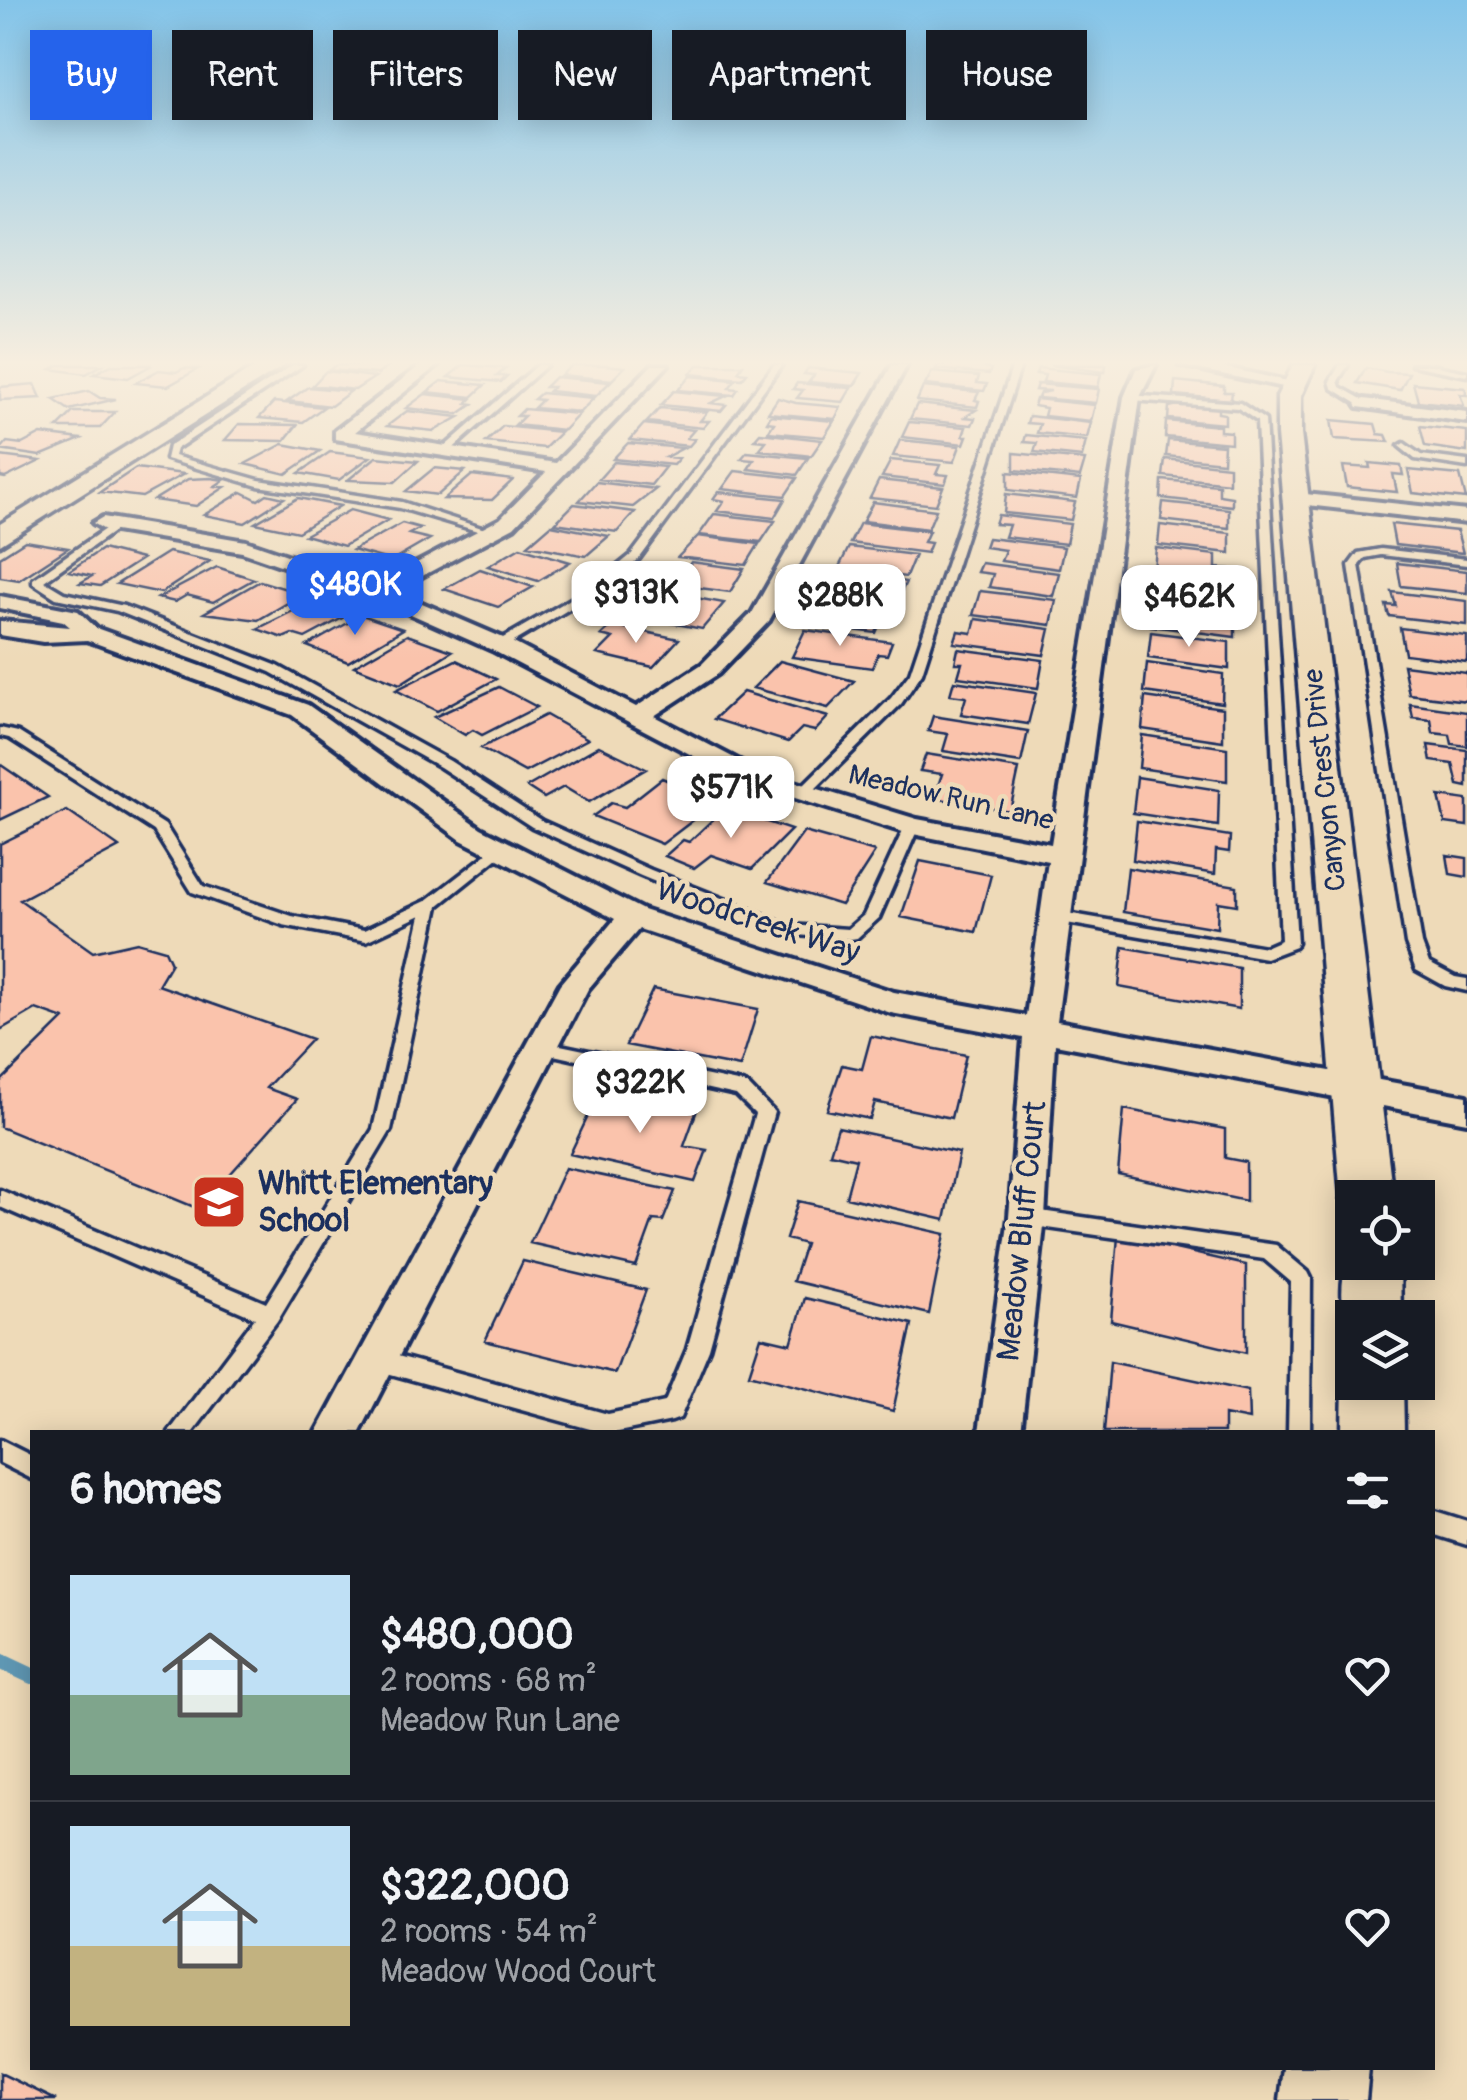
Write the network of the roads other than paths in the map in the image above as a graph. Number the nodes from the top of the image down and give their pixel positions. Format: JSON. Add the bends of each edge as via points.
{"nodes":[{"id":1,"x":80,"y":463,"type":"edge"},
{"id":2,"x":118,"y":463,"type":"edge"},
{"id":3,"x":190,"y":463,"type":"edge"},
{"id":4,"x":522,"y":463,"type":"edge"},
{"id":5,"x":566,"y":463,"type":"edge"},
{"id":6,"x":706,"y":463,"type":"edge"},
{"id":7,"x":846,"y":463,"type":"edge"},
{"id":8,"x":986,"y":463,"type":"edge"},
{"id":9,"x":1122,"y":463,"type":"edge"},
{"id":10,"x":1263,"y":463,"type":"edge"},
{"id":11,"x":1292,"y":463,"type":"edge"},
{"id":12,"x":560,"y":469,"type":"junction"},
{"id":13,"x":1296,"y":499,"type":"junction"},
{"id":14,"x":0,"y":512,"type":"edge"},
{"id":15,"x":1467,"y":518,"type":"edge"},
{"id":16,"x":111,"y":523,"type":"joint"},
{"id":17,"x":487,"y":533,"type":"junction"},
{"id":18,"x":0,"y":536,"type":"edge"},
{"id":19,"x":1467,"y":562,"type":"edge"},
{"id":20,"x":378,"y":592,"type":"junction"},
{"id":21,"x":0,"y":602,"type":"edge"},
{"id":22,"x":0,"y":628,"type":"edge"},
{"id":23,"x":89,"y":633,"type":"junction"},
{"id":24,"x":500,"y":646,"type":"junction"},
{"id":25,"x":637,"y":717,"type":"junction"},
{"id":26,"x":0,"y":732,"type":"edge"},
{"id":27,"x":803,"y":793,"type":"junction"},
{"id":28,"x":912,"y":826,"type":"junction"},
{"id":29,"x":501,"y":850,"type":"junction"},
{"id":30,"x":1063,"y":855,"type":"junction"},
{"id":31,"x":431,"y":904,"type":"junction"},
{"id":32,"x":1055,"y":916,"type":"junction"},
{"id":33,"x":632,"y":917,"type":"junction"},
{"id":34,"x":1467,"y":985,"type":"edge"},
{"id":35,"x":1040,"y":1030,"type":"junction"},
{"id":36,"x":541,"y":1047,"type":"junction"},
{"id":37,"x":1356,"y":1088,"type":"junction"},
{"id":38,"x":1467,"y":1109,"type":"edge"},
{"id":39,"x":1365,"y":1180,"type":"edge"},
{"id":40,"x":0,"y":1198,"type":"edge"},
{"id":41,"x":1027,"y":1217,"type":"junction"},
{"id":42,"x":270,"y":1314,"type":"junction"},
{"id":43,"x":376,"y":1360,"type":"junction"},
{"id":44,"x":1372,"y":1400,"type":"edge"},
{"id":45,"x":182,"y":1430,"type":"edge"},
{"id":46,"x":339,"y":1430,"type":"edge"},
{"id":47,"x":1000,"y":1430,"type":"edge"},
{"id":48,"x":1299,"y":1430,"type":"edge"},
{"id":49,"x":1373,"y":1430,"type":"edge"},
{"id":50,"x":0,"y":1451,"type":"edge"},
{"id":51,"x":30,"y":1467,"type":"edge"},
{"id":52,"x":1435,"y":1523,"type":"edge"},
{"id":53,"x":1467,"y":1533,"type":"edge"},
{"id":54,"x":1327,"y":2070,"type":"edge"},
{"id":55,"x":1324,"y":2100,"type":"edge"}],
"edges":[{"from":1,"to":14,"type":"street"},
{"from":2,"to":18,"type":"street"},
{"from":3,"to":17,"type":"lane","via":[[258,483],[402,505]]},
{"from":4,"to":12,"type":"street"},
{"from":5,"to":12,"type":"street"},
{"from":6,"to":24,"type":"lane","via":[[636,557]]},
{"from":7,"to":25,"type":"street","via":[[762,616],[710,669]]},
{"from":8,"to":27,"type":"lane","via":[[916,673]]},
{"from":9,"to":30,"type":"street","name":"Meadow Bluff Court"},
{"from":10,"to":32,"type":"lane","via":[[1289,943],[1266,953]]},
{"from":11,"to":13,"type":"street","name":"Canyon Crest Drive"},
{"from":12,"to":17,"type":"street","via":[[506,524]]},
{"from":13,"to":15,"type":"street"},
{"from":13,"to":37,"type":"street","name":"Canyon Crest Drive"},
{"from":16,"to":20,"type":"street","name":"Meadow Run Lane","via":[[246,547]]},
{"from":16,"to":28,"type":"lane","via":[[37,581],[60,596],[120,608],[274,669],[538,824],[788,930],[851,934],[871,918]]},
{"from":17,"to":20,"type":"street"},
{"from":19,"to":34,"type":"lane","via":[[1381,552],[1362,555],[1354,565],[1414,944],[1422,966]]},
{"from":20,"to":24,"type":"street","name":"Meadow Run Lane"},
{"from":21,"to":23,"type":"street","name":"Woodcreek Way","via":[[70,616]]},
{"from":22,"to":23,"type":"street","name":"Woodcreek Way"},
{"from":23,"to":29,"type":"street","name":"Woodcreek Way","via":[[300,710]]},
{"from":24,"to":25,"type":"street","name":"Meadow Run Lane"},
{"from":25,"to":27,"type":"street","name":"Meadow Run Lane","via":[[750,776]]},
{"from":26,"to":31,"type":"lane","via":[[14,734],[160,828],[197,889],[289,922],[366,936]]},
{"from":27,"to":28,"type":"street","name":"Meadow Run Lane"},
{"from":28,"to":30,"type":"street","name":"Meadow Run Lane"},
{"from":29,"to":31,"type":"lane"},
{"from":29,"to":33,"type":"street","name":"Woodcreek Way"},
{"from":30,"to":32,"type":"street","name":"Meadow Bluff Court"},
{"from":31,"to":42,"type":"lane","via":[[382,1130]]},
{"from":32,"to":35,"type":"street","name":"Meadow Bluff Court"},
{"from":33,"to":35,"type":"street","name":"Woodcreek Way","via":[[891,1002]]},
{"from":33,"to":36,"type":"street","via":[[575,984]]},
{"from":35,"to":37,"type":"street","name":"Woodcreek Way"},
{"from":35,"to":41,"type":"street","name":"Meadow Bluff Court"},
{"from":36,"to":43,"type":"street"},
{"from":36,"to":43,"type":"lane","via":[[742,1090],[765,1112],[698,1349],[672,1411],[608,1424]]},
{"from":37,"to":38,"type":"street","name":"Woodcreek Way"},
{"from":37,"to":39,"type":"street","name":"Canyon Crest Drive"},
{"from":40,"to":42,"type":"lane"},
{"from":41,"to":47,"type":"street","name":"Meadow Bluff Court"},
{"from":41,"to":48,"type":"lane","via":[[1268,1251],[1301,1278]]},
{"from":42,"to":45,"type":"lane"},
{"from":43,"to":46,"type":"street"},
{"from":44,"to":49,"type":"street"},
{"from":50,"to":51,"type":"lane"},
{"from":52,"to":53,"type":"lane"},
{"from":54,"to":55,"type":"street"}]}
